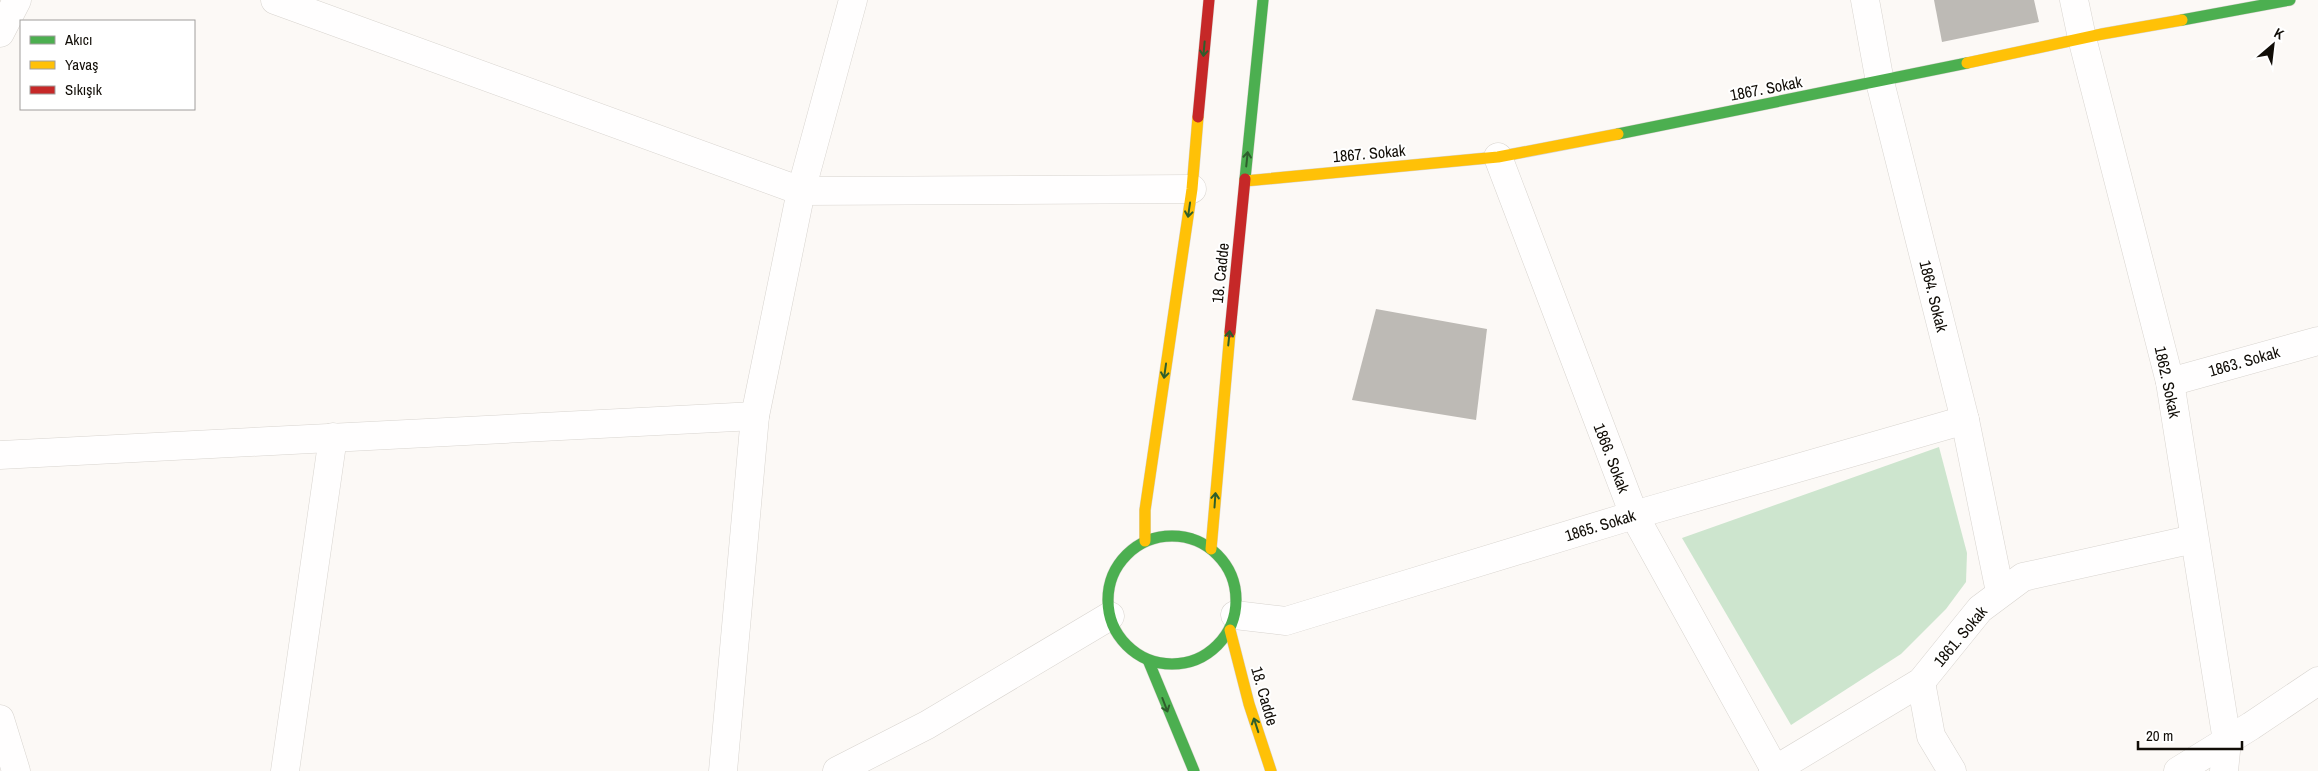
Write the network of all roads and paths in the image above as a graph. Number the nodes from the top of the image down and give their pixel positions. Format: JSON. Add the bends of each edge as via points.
{"nodes":[{"id":1,"x":17,"y":0,"type":"edge"},
{"id":2,"x":275,"y":0,"type":"edge"},
{"id":3,"x":853,"y":0,"type":"edge"},
{"id":4,"x":1209,"y":0,"type":"edge"},
{"id":5,"x":1264,"y":0,"type":"edge"},
{"id":6,"x":1865,"y":0,"type":"edge"},
{"id":7,"x":2074,"y":0,"type":"edge"},
{"id":8,"x":2290,"y":0,"type":"edge"},
{"id":9,"x":0,"y":33,"type":"edge"},
{"id":10,"x":2082,"y":38,"type":"junction"},
{"id":11,"x":1880,"y":82,"type":"junction"},
{"id":12,"x":1498,"y":157,"type":"junction"},
{"id":13,"x":1245,"y":181,"type":"junction"},
{"id":14,"x":1192,"y":189,"type":"junction"},
{"id":15,"x":800,"y":191,"type":"junction"},
{"id":16,"x":2318,"y":341,"type":"edge"},
{"id":17,"x":2170,"y":382,"type":"junction"},
{"id":18,"x":756,"y":416,"type":"junction"},
{"id":19,"x":1965,"y":420,"type":"junction"},
{"id":20,"x":333,"y":437,"type":"junction"},
{"id":21,"x":0,"y":455,"type":"edge"},
{"id":22,"x":1634,"y":515,"type":"junction"},
{"id":23,"x":2194,"y":539,"type":"junction"},
{"id":24,"x":1145,"y":541,"type":"junction"},
{"id":25,"x":1211,"y":549,"type":"junction"},
{"id":26,"x":2000,"y":592,"type":"junction"},
{"id":27,"x":1110,"y":616,"type":"junction"},
{"id":28,"x":1232,"y":622,"type":"junction"},
{"id":29,"x":1148,"y":660,"type":"junction"},
{"id":30,"x":2318,"y":681,"type":"edge"},
{"id":31,"x":1921,"y":682,"type":"junction"},
{"id":32,"x":0,"y":719,"type":"edge"},
{"id":33,"x":2227,"y":741,"type":"junction"},
{"id":34,"x":1774,"y":770,"type":"edge"},
{"id":35,"x":16,"y":771,"type":"edge"},
{"id":36,"x":285,"y":771,"type":"edge"},
{"id":37,"x":723,"y":771,"type":"edge"},
{"id":38,"x":838,"y":771,"type":"edge"},
{"id":39,"x":1194,"y":771,"type":"edge"},
{"id":40,"x":1271,"y":771,"type":"edge"},
{"id":41,"x":1952,"y":771,"type":"edge"},
{"id":42,"x":2178,"y":771,"type":"edge"},
{"id":43,"x":2224,"y":771,"type":"edge"}],
"edges":[{"from":1,"to":9,"type":"street"},
{"from":2,"to":15,"type":"street"},
{"from":3,"to":15,"type":"street"},
{"from":4,"to":14,"type":"street","one_way":true},
{"from":13,"to":5,"type":"street","name":"18. Cadde","one_way":true},
{"from":6,"to":11,"type":"street","name":"1864. Sokak"},
{"from":7,"to":10,"type":"street","name":"1862. Sokak"},
{"from":8,"to":10,"type":"street","name":"1867. Sokak"},
{"from":10,"to":11,"type":"street","name":"1867. Sokak"},
{"from":10,"to":17,"type":"street","name":"1862. Sokak"},
{"from":11,"to":12,"type":"street","name":"1867. Sokak"},
{"from":11,"to":19,"type":"street","name":"1864. Sokak"},
{"from":12,"to":13,"type":"street","name":"1867. Sokak"},
{"from":12,"to":22,"type":"street","name":"1866. Sokak"},
{"from":25,"to":13,"type":"street","name":"18. Cadde","one_way":true},
{"from":14,"to":15,"type":"street"},
{"from":14,"to":24,"type":"street","one_way":true,"via":[[1145,510]]},
{"from":15,"to":18,"type":"street"},
{"from":16,"to":17,"type":"street","name":"1863. Sokak"},
{"from":17,"to":23,"type":"street","name":"1862. Sokak"},
{"from":18,"to":20,"type":"street"},
{"from":18,"to":37,"type":"street"},
{"from":19,"to":22,"type":"street","name":"1865. Sokak"},
{"from":19,"to":26,"type":"street","name":"1864. Sokak"},
{"from":20,"to":21,"type":"street"},
{"from":20,"to":36,"type":"street"},
{"from":22,"to":28,"type":"street","name":"1865. Sokak","via":[[1286,621]]},
{"from":22,"to":34,"type":"street","name":"1866. Sokak"},
{"from":23,"to":26,"type":"street","name":"1861. Sokak","via":[[2023,576]]},
{"from":23,"to":33,"type":"street","name":"1862. Sokak"},
{"from":24,"to":25,"type":"street","name":"18. Cadde","via":[[1167,535],[1190,538]]},
{"from":24,"to":27,"type":"street","name":"18. Cadde","via":[[1121,559],[1109,586]]},
{"from":25,"to":28,"type":"street","name":"18. Cadde","via":[[1227,567],[1236,590]]},
{"from":26,"to":31,"type":"street","name":"1861. Sokak","via":[[1980,609]]},
{"from":27,"to":29,"type":"street","name":"18. Cadde","via":[[1117,634]]},
{"from":27,"to":38,"type":"street","via":[[926,725]]},
{"from":28,"to":29,"type":"street","name":"18. Cadde","via":[[1220,643],[1205,656],[1187,663],[1167,664]]},
{"from":40,"to":28,"type":"street","name":"18. Cadde","one_way":true,"via":[[1249,704]]},
{"from":29,"to":39,"type":"street","one_way":true},
{"from":30,"to":33,"type":"street"},
{"from":31,"to":34,"type":"street","name":"1861. Sokak"},
{"from":31,"to":41,"type":"street","via":[[1931,736]]},
{"from":32,"to":35,"type":"street"},
{"from":33,"to":42,"type":"street"},
{"from":33,"to":43,"type":"street","name":"1862. Sokak"}]}
